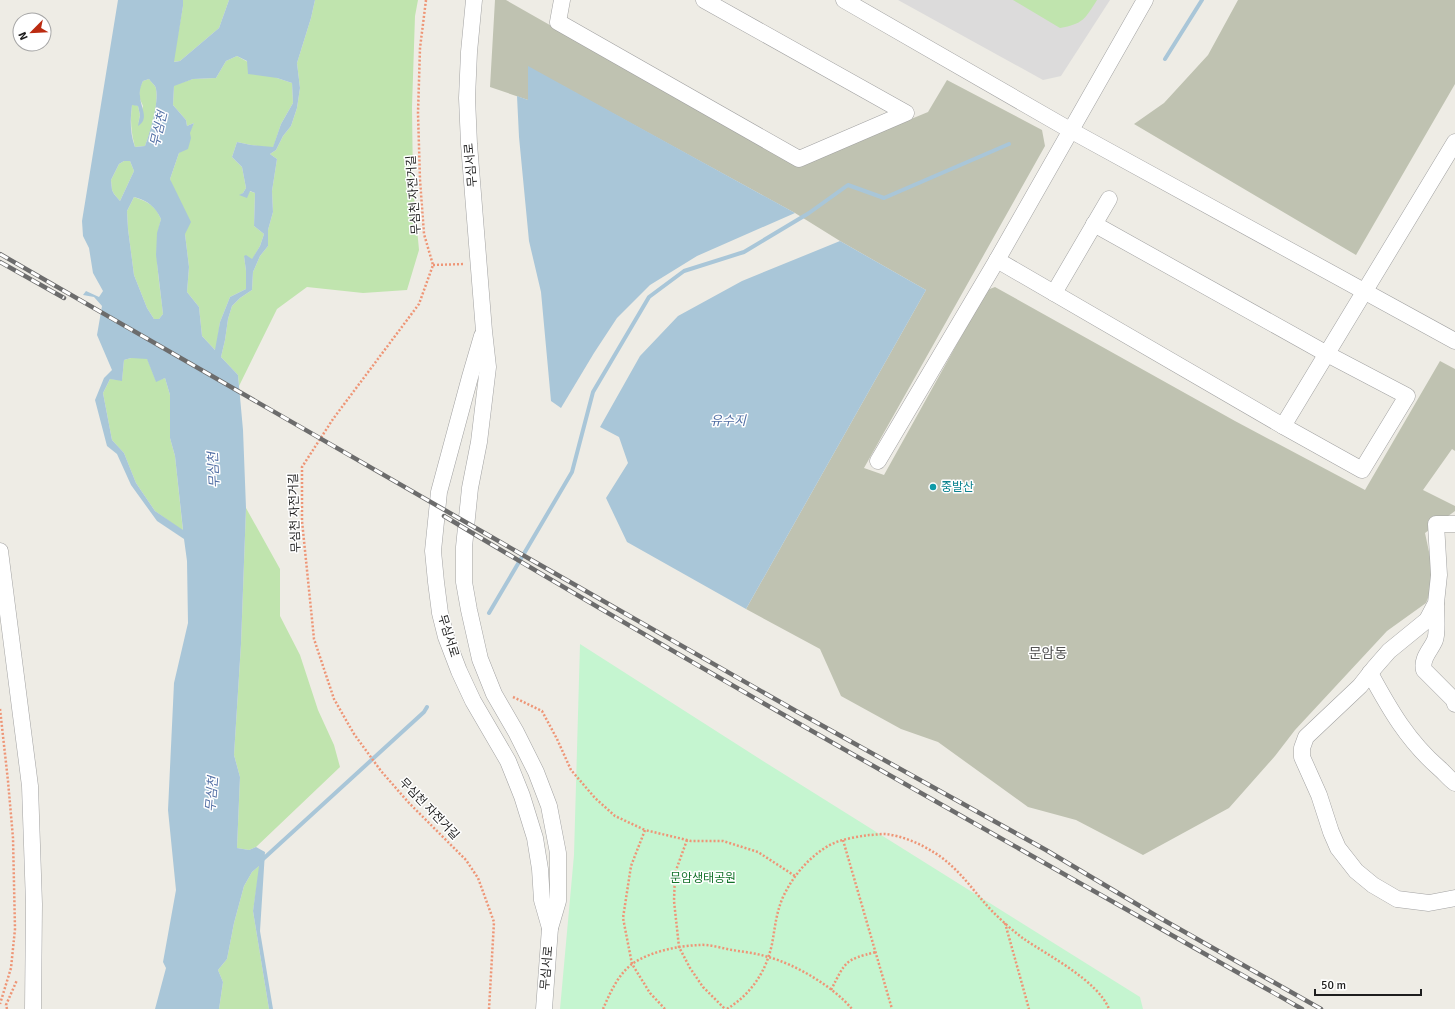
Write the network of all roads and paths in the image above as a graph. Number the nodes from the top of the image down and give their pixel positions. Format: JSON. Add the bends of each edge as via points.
{"nodes":[{"id":1,"x":426,"y":0,"type":"edge"},
{"id":2,"x":474,"y":0,"type":"edge"},
{"id":3,"x":562,"y":0,"type":"edge"},
{"id":4,"x":704,"y":0,"type":"edge"},
{"id":5,"x":844,"y":0,"type":"edge"},
{"id":6,"x":1145,"y":0,"type":"edge"},
{"id":7,"x":1070,"y":130,"type":"junction"},
{"id":8,"x":1455,"y":142,"type":"edge"},
{"id":9,"x":1109,"y":199,"type":"dead end"},
{"id":10,"x":1094,"y":224,"type":"junction"},
{"id":11,"x":997,"y":260,"type":"junction"},
{"id":12,"x":479,"y":264,"type":"junction"},
{"id":13,"x":433,"y":265,"type":"junction"},
{"id":14,"x":1365,"y":291,"type":"junction"},
{"id":15,"x":1054,"y":293,"type":"junction"},
{"id":16,"x":484,"y":331,"type":"junction"},
{"id":17,"x":1455,"y":341,"type":"edge"},
{"id":18,"x":1327,"y":354,"type":"junction"},
{"id":19,"x":1283,"y":426,"type":"junction"},
{"id":20,"x":878,"y":461,"type":"dead end"},
{"id":21,"x":1455,"y":524,"type":"edge"},
{"id":22,"x":0,"y":551,"type":"edge"},
{"id":23,"x":1436,"y":603,"type":"junction"},
{"id":24,"x":1370,"y":673,"type":"junction"},
{"id":25,"x":512,"y":696,"type":"dead end"},
{"id":26,"x":1455,"y":704,"type":"edge"},
{"id":27,"x":0,"y":709,"type":"edge"},
{"id":28,"x":1455,"y":783,"type":"edge"},
{"id":29,"x":646,"y":830,"type":"junction"},
{"id":30,"x":687,"y":840,"type":"junction"},
{"id":31,"x":843,"y":840,"type":"junction"},
{"id":32,"x":795,"y":876,"type":"junction"},
{"id":33,"x":1455,"y":898,"type":"edge"},
{"id":34,"x":1004,"y":923,"type":"junction"},
{"id":35,"x":550,"y":928,"type":"junction"},
{"id":36,"x":679,"y":947,"type":"junction"},
{"id":37,"x":876,"y":952,"type":"junction"},
{"id":38,"x":768,"y":957,"type":"junction"},
{"id":39,"x":632,"y":964,"type":"junction"},
{"id":40,"x":831,"y":990,"type":"junction"},
{"id":41,"x":0,"y":1004,"type":"edge"},
{"id":42,"x":6,"y":1005,"type":"dead end"},
{"id":43,"x":33,"y":1009,"type":"edge"},
{"id":44,"x":489,"y":1009,"type":"edge"},
{"id":45,"x":544,"y":1009,"type":"edge"},
{"id":46,"x":603,"y":1009,"type":"edge"},
{"id":47,"x":664,"y":1009,"type":"edge"},
{"id":48,"x":726,"y":1009,"type":"edge"},
{"id":49,"x":852,"y":1009,"type":"edge"},
{"id":50,"x":892,"y":1009,"type":"edge"},
{"id":51,"x":1029,"y":1009,"type":"edge"},
{"id":52,"x":1109,"y":1009,"type":"edge"}],
"edges":[{"from":1,"to":13,"type":"path","name":"무심천 자전거길","via":[[418,113],[424,234]]},
{"from":2,"to":12,"type":"street","name":"무심서로","via":[[467,98]]},
{"from":3,"to":4,"type":"street","via":[[558,22],[798,159],[906,112]]},
{"from":5,"to":7,"type":"street"},
{"from":6,"to":7,"type":"street"},
{"from":7,"to":11,"type":"street"},
{"from":7,"to":14,"type":"street"},
{"from":8,"to":14,"type":"street"},
{"from":9,"to":10,"type":"street"},
{"from":10,"to":15,"type":"street"},
{"from":10,"to":18,"type":"street"},
{"from":11,"to":15,"type":"street"},
{"from":11,"to":20,"type":"street"},
{"from":12,"to":13,"type":"path"},
{"from":12,"to":16,"type":"street","name":"무심서로"},
{"from":13,"to":44,"type":"path","name":"무심천 자전거길","via":[[419,304],[333,419],[302,467],[302,521],[314,639],[334,699],[354,734],[381,771],[466,860],[478,878],[494,922]]},
{"from":14,"to":17,"type":"street"},
{"from":14,"to":18,"type":"street"},
{"from":15,"to":19,"type":"street"},
{"from":16,"to":35,"type":"street","name":"무심서로","via":[[488,367],[479,442],[470,488],[464,547],[464,582],[480,658],[494,694],[536,772],[549,806],[558,853],[558,901]]},
{"from":16,"to":35,"type":"street","name":"무심서로","via":[[439,492],[433,551],[436,582],[446,637],[459,670],[473,701],[508,761],[522,796],[535,838],[542,900]]},
{"from":18,"to":19,"type":"street"},
{"from":18,"to":19,"type":"street","via":[[1407,396],[1362,470]]},
{"from":21,"to":23,"type":"street","via":[[1436,524],[1439,574]]},
{"from":22,"to":43,"type":"street","via":[[30,786],[34,904]]},
{"from":23,"to":24,"type":"street","via":[[1427,620],[1389,651]]},
{"from":23,"to":26,"type":"street","via":[[1436,639],[1423,665],[1424,670]]},
{"from":24,"to":28,"type":"street","via":[[1390,711],[1412,741]]},
{"from":24,"to":33,"type":"street","via":[[1360,686],[1306,737],[1302,758],[1338,848],[1356,871],[1397,899],[1429,903]]},
{"from":25,"to":29,"type":"path","via":[[542,711],[571,770],[595,798],[615,816]]},
{"from":27,"to":41,"type":"path","via":[[13,838],[15,929],[11,968]]},
{"from":29,"to":30,"type":"path"},
{"from":29,"to":39,"type":"path","via":[[631,866],[623,918]]},
{"from":30,"to":32,"type":"path","via":[[723,841],[758,852]]},
{"from":30,"to":36,"type":"path","via":[[675,873],[674,901]]},
{"from":31,"to":32,"type":"path","via":[[829,845]]},
{"from":31,"to":34,"type":"path","via":[[884,834],[905,838],[934,852],[959,872]]},
{"from":31,"to":37,"type":"path"},
{"from":32,"to":38,"type":"path","via":[[775,918]]},
{"from":34,"to":51,"type":"path"},
{"from":34,"to":52,"type":"path","via":[[1095,988],[1107,1002]]},
{"from":35,"to":45,"type":"street","name":"무심서로"},
{"from":36,"to":38,"type":"path","via":[[700,945]]},
{"from":36,"to":39,"type":"path","via":[[652,954]]},
{"from":36,"to":48,"type":"path","via":[[703,988]]},
{"from":37,"to":40,"type":"path","via":[[854,958],[847,963]]},
{"from":37,"to":50,"type":"path"},
{"from":38,"to":40,"type":"path","via":[[821,981]]},
{"from":38,"to":48,"type":"path","via":[[756,984],[739,1001]]},
{"from":39,"to":46,"type":"path","via":[[609,995]]},
{"from":39,"to":47,"type":"path","via":[[650,993]]},
{"from":40,"to":49,"type":"path"},
{"from":41,"to":42,"type":"path"}]}
